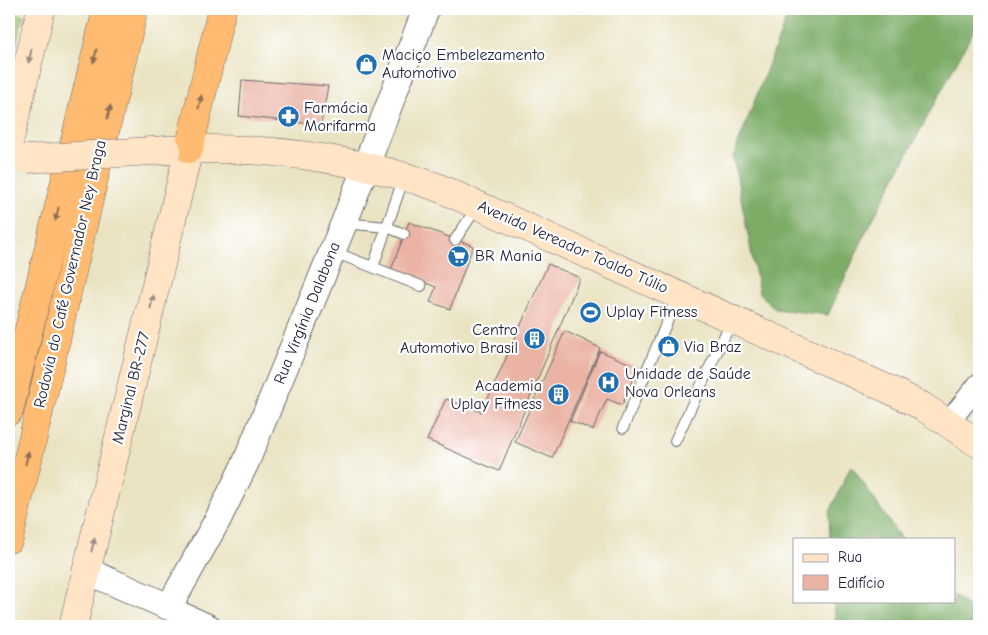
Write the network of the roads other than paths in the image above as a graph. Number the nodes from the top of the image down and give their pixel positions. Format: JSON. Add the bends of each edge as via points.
{"nodes":[{"id":1,"x":107,"y":9,"type":"edge"},
{"id":2,"x":134,"y":9,"type":"edge"},
{"id":3,"x":222,"y":9,"type":"edge"},
{"id":4,"x":426,"y":9,"type":"edge"},
{"id":5,"x":36,"y":10,"type":"edge"},
{"id":6,"x":178,"y":150,"type":"junction"},
{"id":7,"x":15,"y":154,"type":"edge"},
{"id":8,"x":366,"y":167,"type":"junction"},
{"id":9,"x":404,"y":176,"type":"junction"},
{"id":10,"x":479,"y":204,"type":"junction"},
{"id":11,"x":344,"y":223,"type":"junction"},
{"id":12,"x":387,"y":227,"type":"junction"},
{"id":13,"x":404,"y":234,"type":"dead end"},
{"id":14,"x":455,"y":240,"type":"dead end"},
{"id":15,"x":332,"y":251,"type":"junction"},
{"id":16,"x":373,"y":267,"type":"junction"},
{"id":17,"x":422,"y":286,"type":"dead end"},
{"id":18,"x":678,"y":294,"type":"junction"},
{"id":19,"x":732,"y":318,"type":"junction"},
{"id":20,"x":979,"y":384,"type":"edge"},
{"id":21,"x":9,"y":410,"type":"edge"},
{"id":22,"x":948,"y":422,"type":"junction"},
{"id":23,"x":623,"y":428,"type":"dead end"},
{"id":24,"x":675,"y":441,"type":"dead end"},
{"id":25,"x":979,"y":444,"type":"edge"},
{"id":26,"x":9,"y":540,"type":"edge"},
{"id":27,"x":87,"y":570,"type":"junction"},
{"id":28,"x":169,"y":608,"type":"junction"},
{"id":29,"x":73,"y":626,"type":"edge"},
{"id":30,"x":211,"y":626,"type":"edge"}],
"edges":[{"from":1,"to":21,"type":"highway","name":"Rodovia do Café Governador Ney Braga","one_way":true},
{"from":26,"to":2,"type":"highway","name":"Rodovia do Café Governador Ney Braga","one_way":true},
{"from":6,"to":3,"type":"highway","one_way":true},
{"from":4,"to":8,"type":"street","name":"Rua Virgínia Dalabona"},
{"from":5,"to":7,"type":"main road","one_way":true},
{"from":6,"to":7,"type":"main road","name":"Avenida Vereador Toaldo Túlio","bridge":true},
{"from":6,"to":8,"type":"main road","name":"Avenida Vereador Toaldo Túlio","via":[[284,154]]},
{"from":27,"to":6,"type":"main road","name":"Marginal BR-277","one_way":true},
{"from":8,"to":9,"type":"main road","name":"Avenida Vereador Toaldo Túlio"},
{"from":8,"to":11,"type":"street","name":"Rua Virgínia Dalabona"},
{"from":9,"to":10,"type":"main road","name":"Avenida Vereador Toaldo Túlio"},
{"from":9,"to":12,"type":"lane"},
{"from":10,"to":14,"type":"lane"},
{"from":10,"to":18,"type":"main road","name":"Avenida Vereador Toaldo Túlio"},
{"from":11,"to":12,"type":"lane"},
{"from":11,"to":15,"type":"street","name":"Rua Virgínia Dalabona"},
{"from":12,"to":13,"type":"lane"},
{"from":12,"to":16,"type":"lane"},
{"from":15,"to":16,"type":"lane"},
{"from":15,"to":28,"type":"street","name":"Rua Virgínia Dalabona","via":[[240,475]]},
{"from":16,"to":17,"type":"lane"},
{"from":18,"to":19,"type":"main road","name":"Avenida Vereador Toaldo Túlio"},
{"from":18,"to":23,"type":"lane"},
{"from":19,"to":22,"type":"main road","name":"Avenida Vereador Toaldo Túlio","via":[[890,390]]},
{"from":19,"to":24,"type":"lane"},
{"from":20,"to":22,"type":"street"},
{"from":22,"to":25,"type":"main road","name":"Avenida Vereador Toaldo Túlio"},
{"from":27,"to":28,"type":"street"},
{"from":27,"to":29,"type":"main road","name":"Marginal BR-277"},
{"from":28,"to":30,"type":"street"}]}
